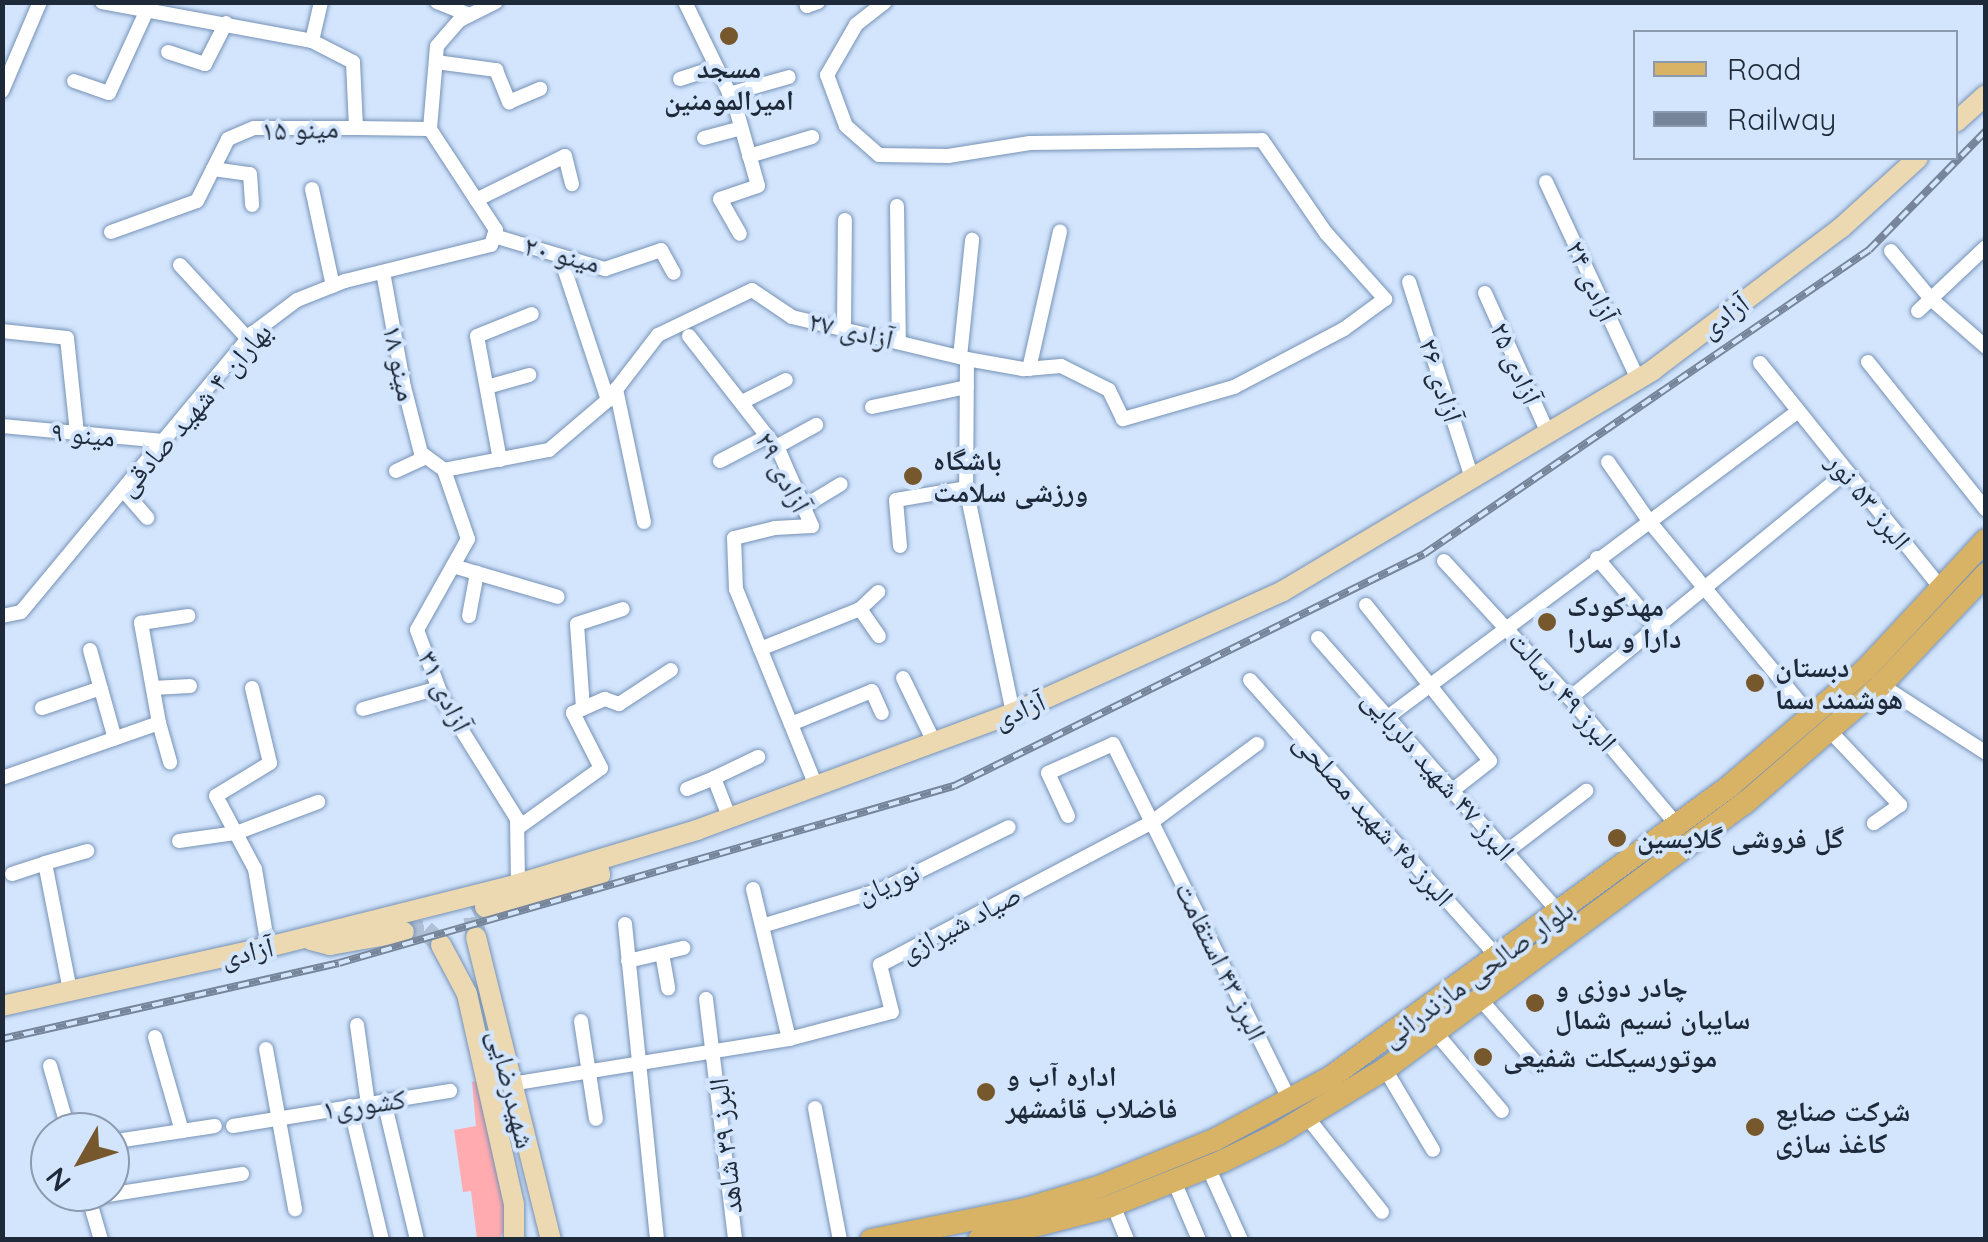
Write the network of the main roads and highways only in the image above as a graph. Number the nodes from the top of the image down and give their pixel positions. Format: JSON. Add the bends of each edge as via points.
{"nodes":[{"id":1,"x":1986,"y":95,"type":"edge"},
{"id":2,"x":1958,"y":120,"type":"edge"},
{"id":3,"x":1916,"y":160,"type":"edge"},
{"id":4,"x":1986,"y":540,"type":"edge"},
{"id":5,"x":1981,"y":588,"type":"edge"},
{"id":6,"x":1821,"y":724,"type":"junction"},
{"id":7,"x":597,"y":860,"type":"junction"},
{"id":8,"x":485,"y":907,"type":"dead end"},
{"id":9,"x":404,"y":932,"type":"tunnel mouth"},
{"id":10,"x":476,"y":937,"type":"tunnel mouth"},
{"id":11,"x":304,"y":938,"type":"junction"},
{"id":12,"x":441,"y":945,"type":"tunnel mouth"},
{"id":13,"x":1502,"y":954,"type":"junction"},
{"id":14,"x":1520,"y":972,"type":"junction"},
{"id":15,"x":488,"y":989,"type":"junction"},
{"id":16,"x":466,"y":994,"type":"junction"},
{"id":17,"x":1446,"y":995,"type":"junction"},
{"id":18,"x":2,"y":1006,"type":"edge"},
{"id":19,"x":1461,"y":1016,"type":"junction"},
{"id":20,"x":1298,"y":1109,"type":"junction"},
{"id":21,"x":1034,"y":1233,"type":"edge"},
{"id":22,"x":547,"y":1237,"type":"edge"},
{"id":23,"x":516,"y":1238,"type":"edge"},
{"id":24,"x":871,"y":1240,"type":"edge"},
{"id":25,"x":979,"y":1240,"type":"edge"}],
"edges":[{"from":1,"to":2,"type":"main road"},
{"from":3,"to":7,"type":"main road","name":"آزادی","via":[[1842,228],[1638,379],[1283,592],[935,744]]},
{"from":4,"to":6,"type":"main road","name":"بلوار صالحی مازندرانی"},
{"from":5,"to":6,"type":"main road","name":"بلوار صالحی مازندرانی","via":[[1881,685]]},
{"from":6,"to":13,"type":"main road","name":"بلوار صالحی مازندرانی"},
{"from":6,"to":14,"type":"main road","name":"بلوار صالحی مازندرانی","via":[[1745,803]]},
{"from":7,"to":8,"type":"main road","via":[[600,875],[592,879]]},
{"from":7,"to":11,"type":"main road","name":"آزادی"},
{"from":9,"to":11,"type":"main road","via":[[330,945]]},
{"from":10,"to":15,"type":"main road","name":"شهیدرضایی"},
{"from":11,"to":18,"type":"main road","name":"آزادی"},
{"from":12,"to":16,"type":"main road","name":"شهیدرضایی"},
{"from":13,"to":14,"type":"main road"},
{"from":13,"to":17,"type":"main road","name":"بلوار صالحی مازندرانی"},
{"from":14,"to":19,"type":"main road","name":"بلوار صالحی مازندرانی"},
{"from":15,"to":16,"type":"main road"},
{"from":15,"to":22,"type":"main road","name":"شهیدرضایی"},
{"from":16,"to":23,"type":"main road","name":"شهیدرضایی"},
{"from":17,"to":19,"type":"main road","via":[[1460,1003]]},
{"from":17,"to":20,"type":"main road","name":"بلوار صالحی مازندرانی"},
{"from":19,"to":20,"type":"main road","name":"بلوار صالحی مازندرانی","via":[[1385,1069]]},
{"from":20,"to":21,"type":"main road","name":"بلوار صالحی مازندرانی","via":[[1208,1167]]},
{"from":20,"to":24,"type":"main road","name":"بلوار صالحی مازندرانی","via":[[1101,1186],[1025,1209]]},
{"from":21,"to":25,"type":"main road","name":"بلوار صالحی مازندرانی"}]}
